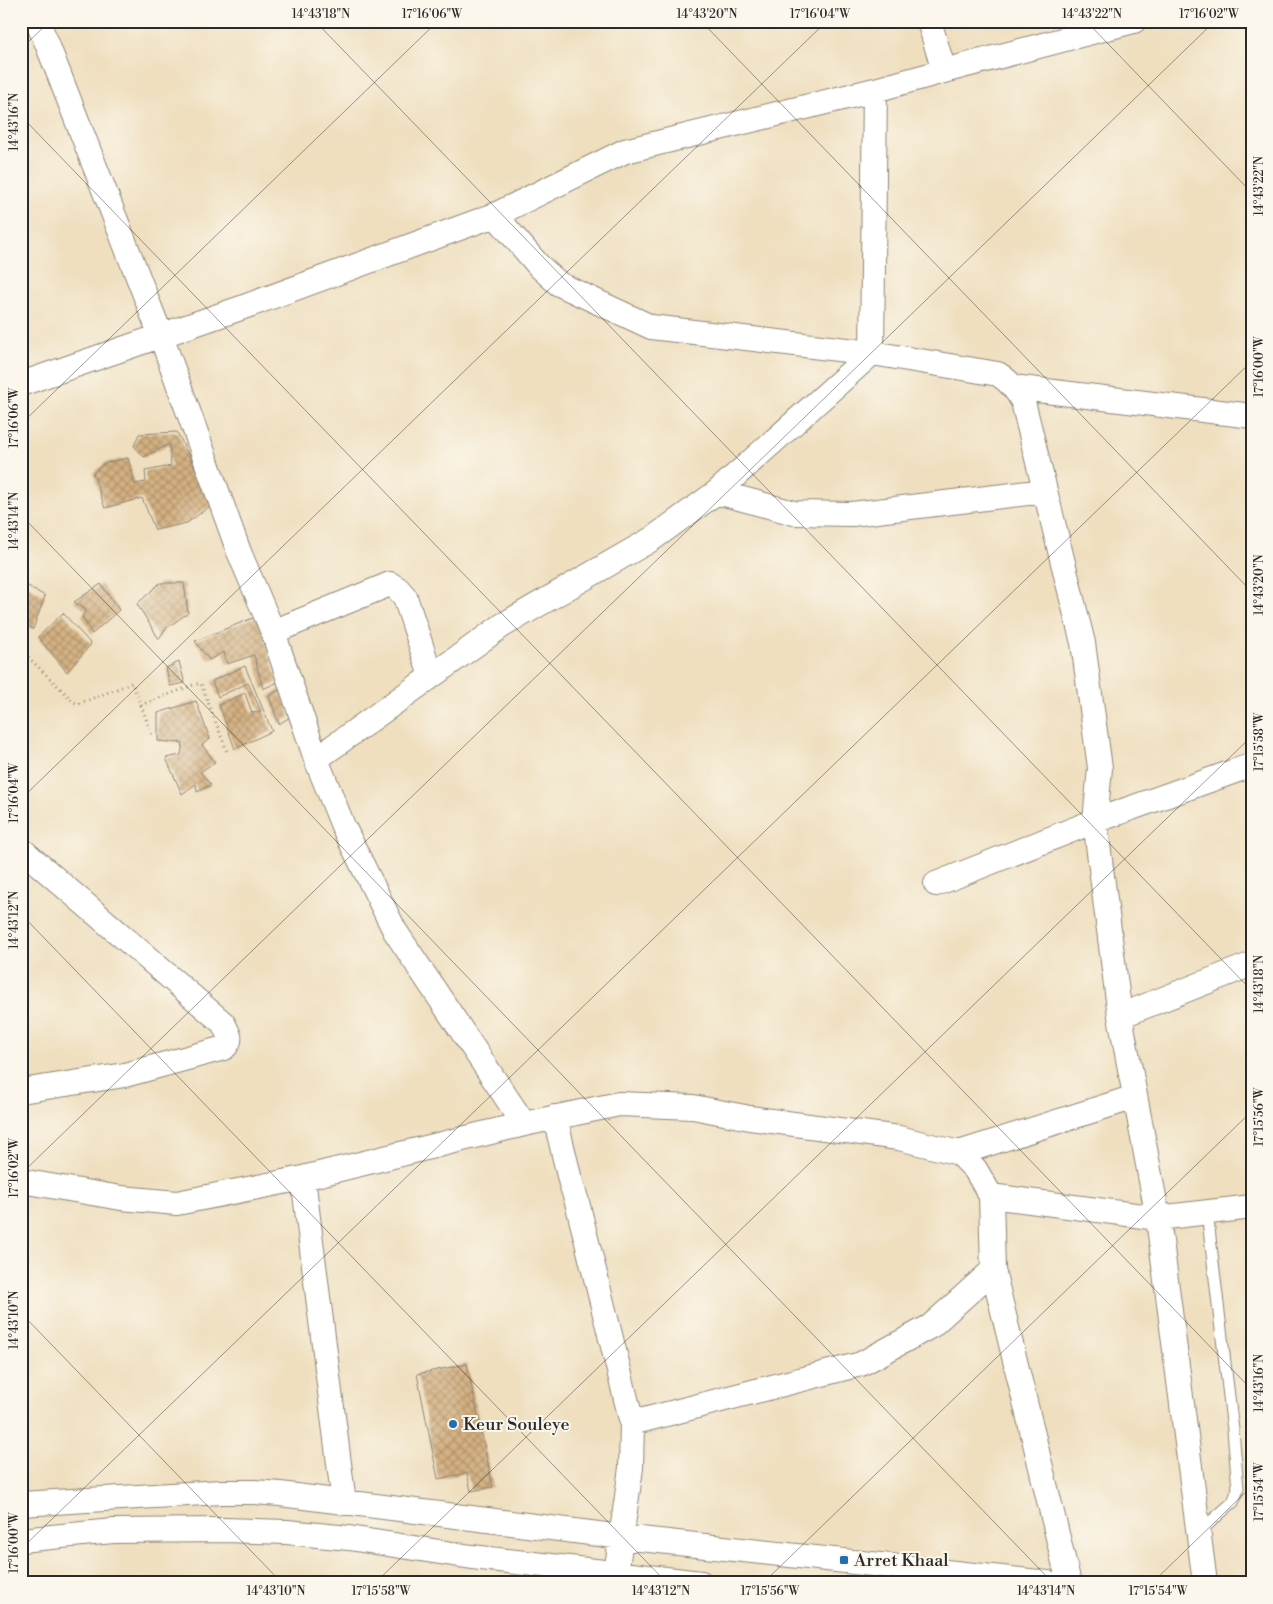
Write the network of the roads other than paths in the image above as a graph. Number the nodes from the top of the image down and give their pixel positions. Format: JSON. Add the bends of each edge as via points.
{"nodes":[{"id":1,"x":38,"y":21,"type":"edge"},
{"id":2,"x":929,"y":21,"type":"edge"},
{"id":3,"x":1134,"y":21,"type":"edge"},
{"id":4,"x":944,"y":70,"type":"junction"},
{"id":5,"x":875,"y":90,"type":"junction"},
{"id":6,"x":495,"y":215,"type":"junction"},
{"id":7,"x":161,"y":336,"type":"junction"},
{"id":8,"x":872,"y":353,"type":"junction"},
{"id":9,"x":21,"y":384,"type":"edge"},
{"id":10,"x":1013,"y":386,"type":"junction"},
{"id":11,"x":1252,"y":416,"type":"edge"},
{"id":12,"x":1045,"y":491,"type":"junction"},
{"id":13,"x":717,"y":492,"type":"junction"},
{"id":14,"x":273,"y":632,"type":"junction"},
{"id":15,"x":431,"y":676,"type":"junction"},
{"id":16,"x":316,"y":759,"type":"junction"},
{"id":17,"x":1252,"y":764,"type":"edge"},
{"id":18,"x":1095,"y":820,"type":"junction"},
{"id":19,"x":21,"y":849,"type":"edge"},
{"id":20,"x":936,"y":884,"type":"dead end"},
{"id":21,"x":1252,"y":964,"type":"edge"},
{"id":22,"x":1120,"y":1016,"type":"junction"},
{"id":23,"x":21,"y":1091,"type":"edge"},
{"id":24,"x":1135,"y":1097,"type":"junction"},
{"id":25,"x":555,"y":1117,"type":"junction"},
{"id":26,"x":524,"y":1124,"type":"junction"},
{"id":27,"x":960,"y":1153,"type":"junction"},
{"id":28,"x":303,"y":1178,"type":"junction"},
{"id":29,"x":21,"y":1181,"type":"edge"},
{"id":30,"x":991,"y":1196,"type":"junction"},
{"id":31,"x":1252,"y":1207,"type":"edge"},
{"id":32,"x":1207,"y":1212,"type":"junction"},
{"id":33,"x":1158,"y":1218,"type":"junction"},
{"id":34,"x":993,"y":1270,"type":"junction"},
{"id":35,"x":632,"y":1423,"type":"junction"},
{"id":36,"x":344,"y":1503,"type":"junction"},
{"id":37,"x":21,"y":1504,"type":"edge"},
{"id":38,"x":1199,"y":1532,"type":"junction"},
{"id":39,"x":622,"y":1537,"type":"junction"},
{"id":40,"x":21,"y":1540,"type":"edge"},
{"id":41,"x":614,"y":1578,"type":"edge"},
{"id":42,"x":701,"y":1583,"type":"edge"},
{"id":43,"x":1048,"y":1583,"type":"edge"},
{"id":44,"x":1069,"y":1583,"type":"edge"},
{"id":45,"x":1205,"y":1583,"type":"edge"}],
"edges":[{"from":1,"to":7,"type":"street"},
{"from":2,"to":4,"type":"street"},
{"from":3,"to":4,"type":"street"},
{"from":4,"to":5,"type":"street"},
{"from":5,"to":6,"type":"street","via":[[625,151]]},
{"from":5,"to":8,"type":"street"},
{"from":6,"to":7,"type":"street"},
{"from":6,"to":8,"type":"street","via":[[559,284],[651,327]]},
{"from":7,"to":9,"type":"street"},
{"from":7,"to":14,"type":"street","via":[[240,552]]},
{"from":8,"to":10,"type":"street","via":[[998,374]]},
{"from":8,"to":13,"type":"street"},
{"from":10,"to":11,"type":"street"},
{"from":10,"to":12,"type":"street","via":[[1023,402]]},
{"from":12,"to":13,"type":"street","via":[[852,514],[794,513]]},
{"from":12,"to":18,"type":"street","via":[[1083,643],[1100,768]]},
{"from":13,"to":15,"type":"street","via":[[652,539],[503,625]]},
{"from":14,"to":15,"type":"street","via":[[390,584],[404,598]]},
{"from":14,"to":16,"type":"street"},
{"from":15,"to":16,"type":"street"},
{"from":16,"to":26,"type":"street","via":[[344,826],[395,931]]},
{"from":17,"to":18,"type":"street"},
{"from":18,"to":20,"type":"street"},
{"from":18,"to":22,"type":"street"},
{"from":19,"to":23,"type":"street","via":[[223,1023],[230,1038],[230,1043],[224,1048],[125,1075]]},
{"from":21,"to":22,"type":"street"},
{"from":22,"to":24,"type":"street"},
{"from":24,"to":27,"type":"street"},
{"from":24,"to":33,"type":"street"},
{"from":25,"to":26,"type":"street"},
{"from":25,"to":27,"type":"street","via":[[619,1104],[693,1107],[899,1138]]},
{"from":25,"to":35,"type":"street"},
{"from":26,"to":28,"type":"street"},
{"from":27,"to":30,"type":"street","via":[[975,1169]]},
{"from":28,"to":29,"type":"street","via":[[177,1203],[121,1198]]},
{"from":28,"to":36,"type":"street"},
{"from":30,"to":33,"type":"street"},
{"from":30,"to":34,"type":"street"},
{"from":31,"to":32,"type":"street"},
{"from":32,"to":33,"type":"street"},
{"from":32,"to":38,"type":"lane","via":[[1238,1489],[1233,1502]]},
{"from":33,"to":38,"type":"street"},
{"from":34,"to":35,"type":"street","via":[[932,1326],[861,1364]]},
{"from":34,"to":44,"type":"street"},
{"from":35,"to":39,"type":"street","via":[[632,1468]]},
{"from":36,"to":37,"type":"street","via":[[280,1494],[221,1492]]},
{"from":36,"to":39,"type":"street"},
{"from":38,"to":45,"type":"street"},
{"from":39,"to":41,"type":"street"},
{"from":39,"to":43,"type":"street"},
{"from":40,"to":41,"type":"street","via":[[113,1531],[287,1532],[349,1538]]},
{"from":41,"to":42,"type":"street"}]}
